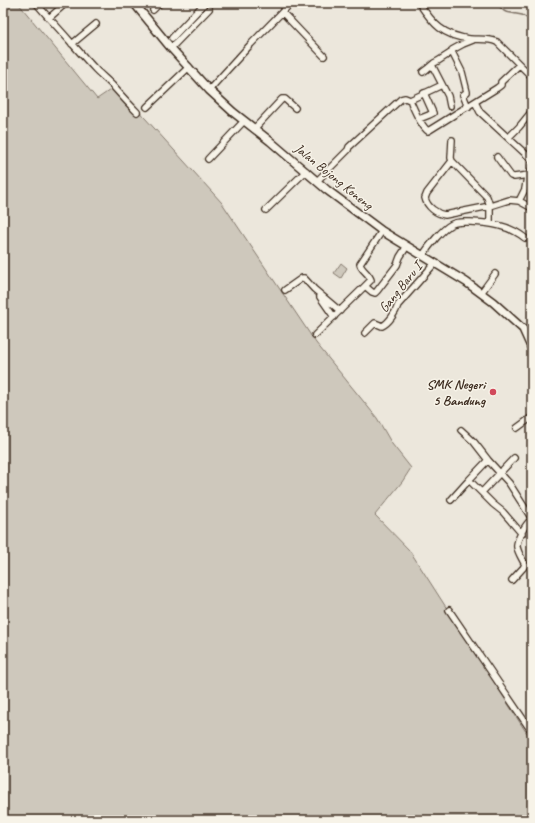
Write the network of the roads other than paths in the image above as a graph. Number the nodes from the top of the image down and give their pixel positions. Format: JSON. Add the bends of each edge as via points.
{"nodes":[{"id":1,"x":36,"y":3,"type":"edge"},
{"id":2,"x":66,"y":3,"type":"edge"},
{"id":3,"x":134,"y":3,"type":"edge"},
{"id":4,"x":160,"y":3,"type":"edge"},
{"id":5,"x":205,"y":3,"type":"edge"},
{"id":6,"x":291,"y":3,"type":"edge"},
{"id":7,"x":419,"y":3,"type":"edge"},
{"id":8,"x":209,"y":9,"type":"dead end"},
{"id":9,"x":154,"y":10,"type":"dead end"},
{"id":10,"x":282,"y":12,"type":"junction"},
{"id":11,"x":49,"y":18,"type":"junction"},
{"id":12,"x":96,"y":24,"type":"dead end"},
{"id":13,"x":172,"y":38,"type":"dead end"},
{"id":14,"x":475,"y":39,"type":"junction"},
{"id":15,"x":72,"y":44,"type":"junction"},
{"id":16,"x":171,"y":48,"type":"junction"},
{"id":17,"x":452,"y":52,"type":"junction"},
{"id":18,"x":324,"y":56,"type":"dead end"},
{"id":19,"x":432,"y":65,"type":"junction"},
{"id":20,"x":519,"y":65,"type":"junction"},
{"id":21,"x":188,"y":68,"type":"junction"},
{"id":22,"x":423,"y":72,"type":"dead end"},
{"id":23,"x":532,"y":77,"type":"edge"},
{"id":24,"x":442,"y":84,"type":"junction"},
{"id":25,"x":209,"y":90,"type":"junction"},
{"id":26,"x":424,"y":93,"type":"junction"},
{"id":27,"x":410,"y":100,"type":"junction"},
{"id":28,"x":475,"y":102,"type":"junction"},
{"id":29,"x":450,"y":106,"type":"dead end"},
{"id":30,"x":147,"y":107,"type":"dead end"},
{"id":31,"x":468,"y":107,"type":"junction"},
{"id":32,"x":295,"y":108,"type":"dead end"},
{"id":33,"x":532,"y":110,"type":"edge"},
{"id":34,"x":137,"y":112,"type":"dead end"},
{"id":35,"x":419,"y":119,"type":"junction"},
{"id":36,"x":244,"y":121,"type":"junction"},
{"id":37,"x":254,"y":128,"type":"junction"},
{"id":38,"x":508,"y":138,"type":"junction"},
{"id":39,"x":452,"y":140,"type":"dead end"},
{"id":40,"x":497,"y":157,"type":"dead end"},
{"id":41,"x":208,"y":159,"type":"dead end"},
{"id":42,"x":452,"y":162,"type":"junction"},
{"id":43,"x":532,"y":162,"type":"edge"},
{"id":44,"x":306,"y":171,"type":"junction"},
{"id":45,"x":530,"y":173,"type":"edge"},
{"id":46,"x":317,"y":181,"type":"junction"},
{"id":47,"x":532,"y":190,"type":"edge"},
{"id":48,"x":519,"y":201,"type":"junction"},
{"id":49,"x":490,"y":206,"type":"junction"},
{"id":50,"x":532,"y":208,"type":"edge"},
{"id":51,"x":266,"y":210,"type":"dead end"},
{"id":52,"x":490,"y":223,"type":"junction"},
{"id":53,"x":382,"y":231,"type":"junction"},
{"id":54,"x":437,"y":238,"type":"junction"},
{"id":55,"x":525,"y":238,"type":"dead end"},
{"id":56,"x":408,"y":247,"type":"junction"},
{"id":57,"x":426,"y":254,"type":"junction"},
{"id":58,"x":435,"y":263,"type":"junction"},
{"id":59,"x":495,"y":274,"type":"dead end"},
{"id":60,"x":365,"y":286,"type":"junction"},
{"id":61,"x":314,"y":289,"type":"junction"},
{"id":62,"x":285,"y":290,"type":"dead end"},
{"id":63,"x":481,"y":293,"type":"junction"},
{"id":64,"x":340,"y":311,"type":"junction"},
{"id":65,"x":334,"y":317,"type":"junction"},
{"id":66,"x":365,"y":333,"type":"dead end"},
{"id":67,"x":315,"y":335,"type":"dead end"},
{"id":68,"x":532,"y":349,"type":"edge"},
{"id":69,"x":532,"y":417,"type":"edge"},
{"id":70,"x":517,"y":428,"type":"dead end"},
{"id":71,"x":461,"y":430,"type":"dead end"},
{"id":72,"x":514,"y":458,"type":"dead end"},
{"id":73,"x":488,"y":460,"type":"junction"},
{"id":74,"x":500,"y":473,"type":"junction"},
{"id":75,"x":469,"y":480,"type":"junction"},
{"id":76,"x":484,"y":490,"type":"dead end"},
{"id":77,"x":452,"y":500,"type":"dead end"},
{"id":78,"x":532,"y":519,"type":"edge"},
{"id":79,"x":522,"y":534,"type":"junction"},
{"id":80,"x":512,"y":580,"type":"dead end"},
{"id":81,"x":449,"y":610,"type":"dead end"},
{"id":82,"x":532,"y":732,"type":"edge"}],
"edges":[{"from":1,"to":11,"type":"street"},
{"from":2,"to":11,"type":"street"},
{"from":3,"to":16,"type":"street","name":"Jalan Bojong Koneng"},
{"from":4,"to":9,"type":"street"},
{"from":5,"to":13,"type":"street"},
{"from":6,"to":10,"type":"street"},
{"from":7,"to":14,"type":"street","via":[[442,30]]},
{"from":8,"to":16,"type":"street"},
{"from":10,"to":18,"type":"street"},
{"from":10,"to":25,"type":"street"},
{"from":11,"to":15,"type":"street"},
{"from":12,"to":15,"type":"street"},
{"from":14,"to":17,"type":"street","via":[[462,44]]},
{"from":14,"to":20,"type":"street","via":[[497,42]]},
{"from":15,"to":34,"type":"street"},
{"from":16,"to":21,"type":"street","name":"Jalan Bojong Koneng"},
{"from":17,"to":19,"type":"street"},
{"from":17,"to":31,"type":"street","via":[[465,82],[467,92],[463,95]]},
{"from":19,"to":22,"type":"street"},
{"from":19,"to":24,"type":"street"},
{"from":20,"to":23,"type":"street"},
{"from":20,"to":28,"type":"street","via":[[501,82],[501,85]]},
{"from":21,"to":25,"type":"street","name":"Jalan Bojong Koneng"},
{"from":21,"to":30,"type":"street"},
{"from":24,"to":26,"type":"street"},
{"from":24,"to":29,"type":"street"},
{"from":25,"to":36,"type":"street","name":"Jalan Bojong Koneng"},
{"from":26,"to":27,"type":"street"},
{"from":26,"to":35,"type":"street","via":[[433,113]]},
{"from":27,"to":35,"type":"street"},
{"from":27,"to":46,"type":"street","via":[[401,99]]},
{"from":28,"to":31,"type":"street"},
{"from":28,"to":38,"type":"street","via":[[480,112]]},
{"from":31,"to":35,"type":"street","via":[[428,131]]},
{"from":32,"to":37,"type":"street","via":[[282,99]]},
{"from":33,"to":38,"type":"street"},
{"from":36,"to":37,"type":"street","name":"Jalan Bojong Koneng"},
{"from":36,"to":41,"type":"street"},
{"from":37,"to":44,"type":"street","name":"Jalan Bojong Koneng"},
{"from":38,"to":43,"type":"street"},
{"from":39,"to":42,"type":"street"},
{"from":40,"to":45,"type":"street","via":[[511,176]]},
{"from":42,"to":49,"type":"street","via":[[487,197]]},
{"from":42,"to":49,"type":"street","via":[[427,193],[426,202],[438,214],[445,215]]},
{"from":44,"to":46,"type":"street","name":"Jalan Bojong Koneng"},
{"from":44,"to":51,"type":"street"},
{"from":45,"to":47,"type":"street","via":[[527,187]]},
{"from":45,"to":48,"type":"street"},
{"from":46,"to":53,"type":"street","name":"Jalan Bojong Koneng"},
{"from":48,"to":49,"type":"street","via":[[509,200]]},
{"from":48,"to":50,"type":"street"},
{"from":49,"to":52,"type":"street"},
{"from":52,"to":54,"type":"street","via":[[454,223],[444,229]]},
{"from":52,"to":55,"type":"street","via":[[510,228]]},
{"from":53,"to":56,"type":"street","name":"Jalan Bojong Koneng"},
{"from":53,"to":60,"type":"street","via":[[360,264],[371,280]]},
{"from":54,"to":57,"type":"street"},
{"from":54,"to":57,"type":"street"},
{"from":56,"to":57,"type":"street","name":"Jalan Bojong Koneng"},
{"from":56,"to":60,"type":"street","name":"Gang Baru I","via":[[403,258],[375,292]]},
{"from":57,"to":58,"type":"street","name":"Jalan Bojong Koneng"},
{"from":58,"to":63,"type":"street","name":"Jalan Bojong Koneng"},
{"from":58,"to":66,"type":"street","name":"Gang Baru I","via":[[385,324],[382,326],[375,323]]},
{"from":59,"to":63,"type":"street"},
{"from":60,"to":64,"type":"street"},
{"from":61,"to":62,"type":"street","via":[[302,278]]},
{"from":61,"to":64,"type":"street"},
{"from":61,"to":65,"type":"street"},
{"from":63,"to":68,"type":"street","name":"Jalan Bojong Koneng","via":[[520,325]]},
{"from":64,"to":65,"type":"street"},
{"from":65,"to":67,"type":"street"},
{"from":69,"to":70,"type":"street"},
{"from":71,"to":73,"type":"street"},
{"from":72,"to":74,"type":"street"},
{"from":73,"to":74,"type":"street"},
{"from":73,"to":75,"type":"street"},
{"from":74,"to":76,"type":"street"},
{"from":74,"to":78,"type":"street"},
{"from":75,"to":77,"type":"street"},
{"from":75,"to":79,"type":"street","via":[[504,512]]},
{"from":78,"to":79,"type":"street"},
{"from":79,"to":80,"type":"street","via":[[517,546],[525,565]]},
{"from":81,"to":82,"type":"street"}]}
